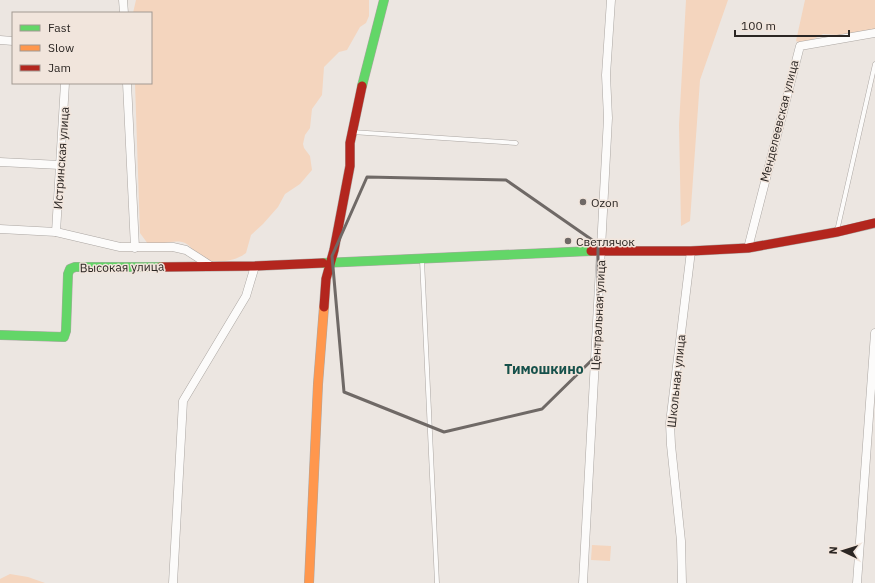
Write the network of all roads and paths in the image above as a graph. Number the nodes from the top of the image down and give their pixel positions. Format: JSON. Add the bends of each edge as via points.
{"nodes":[{"id":1,"x":123,"y":0,"type":"edge"},
{"id":2,"x":384,"y":0,"type":"edge"},
{"id":3,"x":611,"y":0,"type":"edge"},
{"id":4,"x":124,"y":12,"type":"edge"},
{"id":5,"x":875,"y":33,"type":"edge"},
{"id":6,"x":0,"y":40,"type":"edge"},
{"id":7,"x":12,"y":41,"type":"edge"},
{"id":8,"x":875,"y":64,"type":"edge"},
{"id":9,"x":66,"y":84,"type":"edge"},
{"id":10,"x":127,"y":84,"type":"edge"},
{"id":11,"x":352,"y":132,"type":"junction"},
{"id":12,"x":516,"y":143,"type":"dead end"},
{"id":13,"x":0,"y":162,"type":"edge"},
{"id":14,"x":60,"y":165,"type":"junction"},
{"id":15,"x":875,"y":223,"type":"edge"},
{"id":16,"x":0,"y":229,"type":"edge"},
{"id":17,"x":56,"y":232,"type":"junction"},
{"id":18,"x":837,"y":232,"type":"junction"},
{"id":19,"x":135,"y":248,"type":"junction"},
{"id":20,"x":748,"y":248,"type":"junction"},
{"id":21,"x":602,"y":251,"type":"junction"},
{"id":22,"x":691,"y":252,"type":"junction"},
{"id":23,"x":422,"y":258,"type":"junction"},
{"id":24,"x":330,"y":263,"type":"junction"},
{"id":25,"x":212,"y":266,"type":"junction"},
{"id":26,"x":255,"y":266,"type":"junction"},
{"id":27,"x":875,"y":333,"type":"edge"},
{"id":28,"x":0,"y":336,"type":"edge"},
{"id":29,"x":173,"y":583,"type":"edge"},
{"id":30,"x":308,"y":583,"type":"edge"},
{"id":31,"x":437,"y":583,"type":"edge"},
{"id":32,"x":583,"y":583,"type":"edge"},
{"id":33,"x":682,"y":583,"type":"edge"},
{"id":34,"x":857,"y":583,"type":"edge"}],
"edges":[{"from":1,"to":4,"type":"street"},
{"from":2,"to":11,"type":"street"},
{"from":3,"to":21,"type":"street","name":"Центральная улица","via":[[606,75],[608,118]]},
{"from":5,"to":20,"type":"street","name":"Менделеевская улица","via":[[803,44],[797,50]]},
{"from":6,"to":7,"type":"street"},
{"from":8,"to":18,"type":"lane"},
{"from":9,"to":14,"type":"street","name":"Истринская улица"},
{"from":10,"to":19,"type":"street"},
{"from":11,"to":12,"type":"lane"},
{"from":11,"to":24,"type":"street","via":[[350,166]]},
{"from":13,"to":14,"type":"street"},
{"from":14,"to":17,"type":"street","name":"Истринская улица"},
{"from":15,"to":18,"type":"street"},
{"from":16,"to":17,"type":"street"},
{"from":17,"to":19,"type":"street","via":[[98,244]]},
{"from":18,"to":20,"type":"street"},
{"from":19,"to":25,"type":"street","via":[[173,247],[186,250]]},
{"from":20,"to":22,"type":"street"},
{"from":21,"to":22,"type":"street"},
{"from":21,"to":23,"type":"street"},
{"from":21,"to":32,"type":"street","name":"Центральная улица"},
{"from":22,"to":33,"type":"street","name":"Школьная улица","via":[[670,423]]},
{"from":23,"to":24,"type":"street"},
{"from":23,"to":31,"type":"lane"},
{"from":24,"to":26,"type":"street"},
{"from":24,"to":30,"type":"street","via":[[326,279],[318,384]]},
{"from":25,"to":26,"type":"street"},
{"from":25,"to":28,"type":"street","name":"Высокая улица","via":[[76,266],[70,269],[68,274],[64,337]]},
{"from":26,"to":29,"type":"street","via":[[246,296],[183,401]]},
{"from":27,"to":34,"type":"street"}]}
